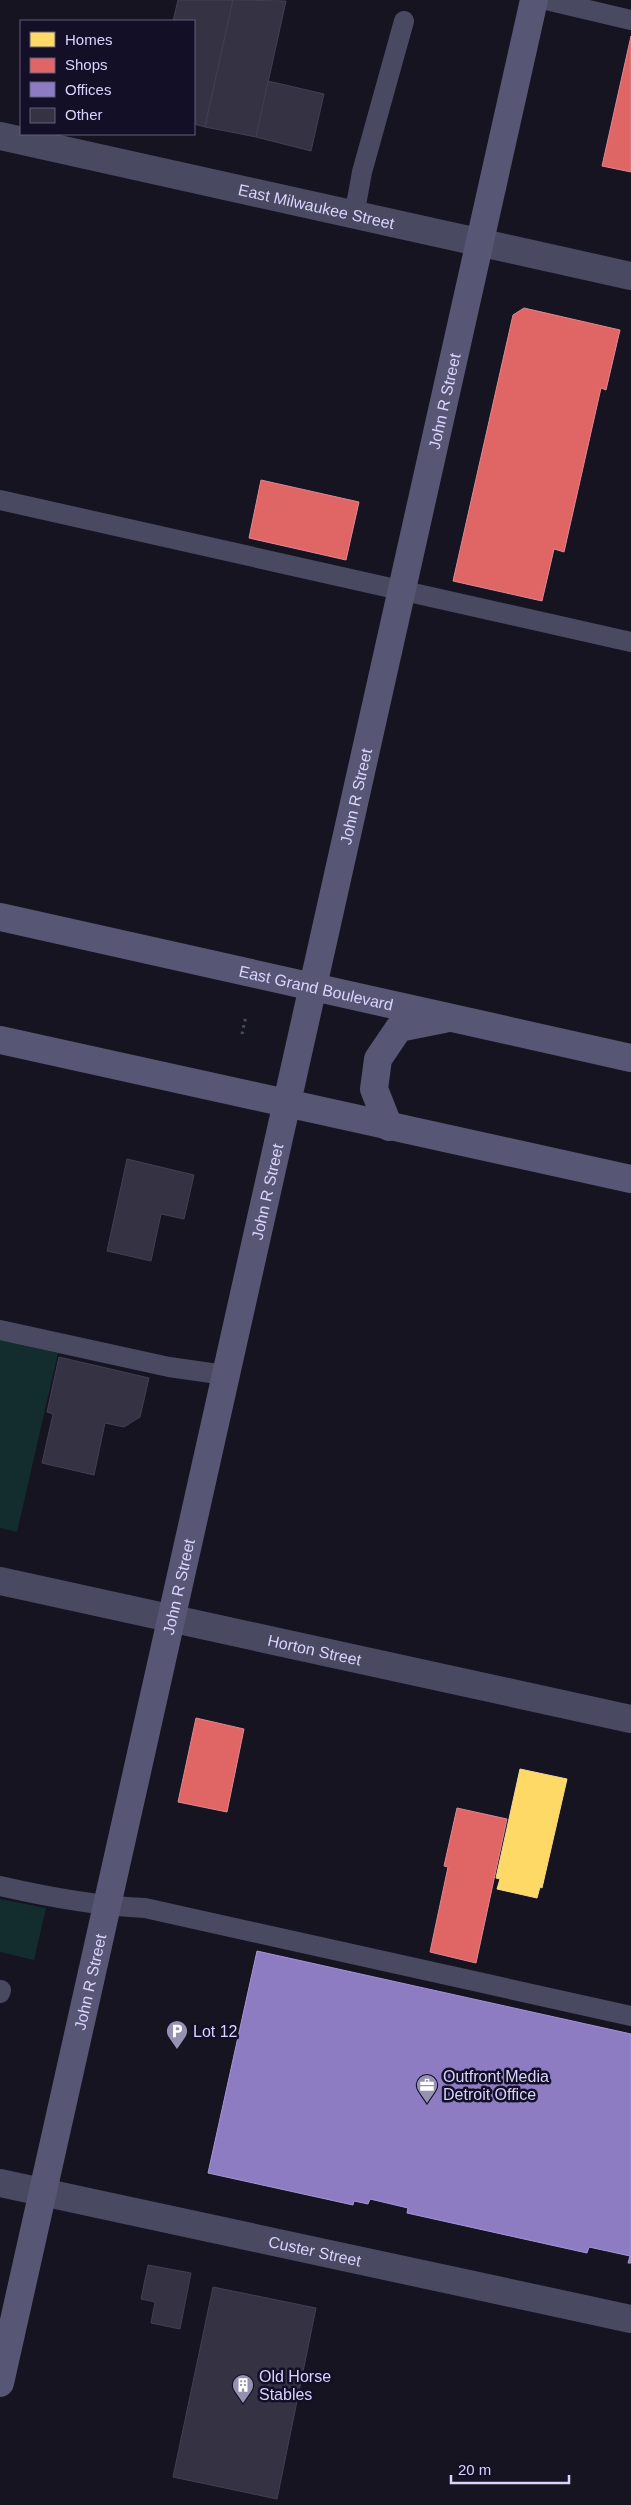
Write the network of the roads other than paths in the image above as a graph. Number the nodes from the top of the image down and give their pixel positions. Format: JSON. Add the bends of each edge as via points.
{"nodes":[{"id":1,"x":534,"y":0,"type":"edge"},
{"id":2,"x":546,"y":0,"type":"edge"},
{"id":3,"x":404,"y":20,"type":"dead end"},
{"id":4,"x":631,"y":20,"type":"edge"},
{"id":5,"x":0,"y":136,"type":"edge"},
{"id":6,"x":354,"y":216,"type":"junction"},
{"id":7,"x":478,"y":244,"type":"junction"},
{"id":8,"x":631,"y":276,"type":"edge"},
{"id":9,"x":0,"y":500,"type":"edge"},
{"id":10,"x":400,"y":591,"type":"junction"},
{"id":11,"x":631,"y":642,"type":"edge"},
{"id":12,"x":0,"y":917,"type":"edge"},
{"id":13,"x":312,"y":986,"type":"junction"},
{"id":14,"x":452,"y":1017,"type":"junction"},
{"id":15,"x":0,"y":1040,"type":"edge"},
{"id":16,"x":631,"y":1058,"type":"edge"},
{"id":17,"x":286,"y":1103,"type":"junction"},
{"id":18,"x":389,"y":1127,"type":"junction"},
{"id":19,"x":631,"y":1179,"type":"edge"},
{"id":20,"x":0,"y":1330,"type":"edge"},
{"id":21,"x":226,"y":1375,"type":"junction"},
{"id":22,"x":0,"y":1581,"type":"edge"},
{"id":23,"x":171,"y":1618,"type":"junction"},
{"id":24,"x":631,"y":1719,"type":"edge"},
{"id":25,"x":0,"y":1886,"type":"edge"},
{"id":26,"x":107,"y":1906,"type":"junction"},
{"id":27,"x":631,"y":2016,"type":"edge"},
{"id":28,"x":0,"y":2183,"type":"edge"},
{"id":29,"x":43,"y":2192,"type":"junction"},
{"id":30,"x":631,"y":2319,"type":"edge"},
{"id":31,"x":5,"y":2342,"type":"edge"},
{"id":32,"x":0,"y":2383,"type":"edge"}],
"edges":[{"from":1,"to":7,"type":"street","name":"John R Street"},
{"from":2,"to":4,"type":"lane"},
{"from":3,"to":6,"type":"lane","via":[[362,172]]},
{"from":5,"to":6,"type":"street","name":"East Milwaukee Street"},
{"from":6,"to":7,"type":"street","name":"East Milwaukee Street"},
{"from":7,"to":8,"type":"street","name":"East Milwaukee Street"},
{"from":7,"to":10,"type":"street","name":"John R Street"},
{"from":9,"to":10,"type":"lane"},
{"from":10,"to":11,"type":"lane"},
{"from":10,"to":13,"type":"street","name":"John R Street"},
{"from":12,"to":13,"type":"street","name":"East Grand Boulevard"},
{"from":13,"to":14,"type":"street","name":"East Grand Boulevard"},
{"from":13,"to":17,"type":"street","name":"John R Street"},
{"from":14,"to":16,"type":"street","name":"East Grand Boulevard"},
{"from":14,"to":18,"type":"street","via":[[399,1028],[378,1059],[374,1088]]},
{"from":15,"to":17,"type":"street"},
{"from":17,"to":18,"type":"street"},
{"from":17,"to":21,"type":"street","name":"John R Street"},
{"from":18,"to":19,"type":"street"},
{"from":20,"to":21,"type":"lane","via":[[169,1367]]},
{"from":21,"to":23,"type":"street","name":"John R Street"},
{"from":22,"to":23,"type":"street","name":"Horton Street"},
{"from":23,"to":24,"type":"street","name":"Horton Street"},
{"from":23,"to":26,"type":"street","name":"John R Street"},
{"from":25,"to":26,"type":"lane"},
{"from":26,"to":27,"type":"lane","via":[[145,1908]]},
{"from":26,"to":29,"type":"street","name":"John R Street"},
{"from":28,"to":29,"type":"street","name":"Custer Street"},
{"from":29,"to":30,"type":"street","name":"Custer Street"},
{"from":29,"to":31,"type":"street","name":"John R Street"},
{"from":31,"to":32,"type":"street","name":"John R Street"}]}
